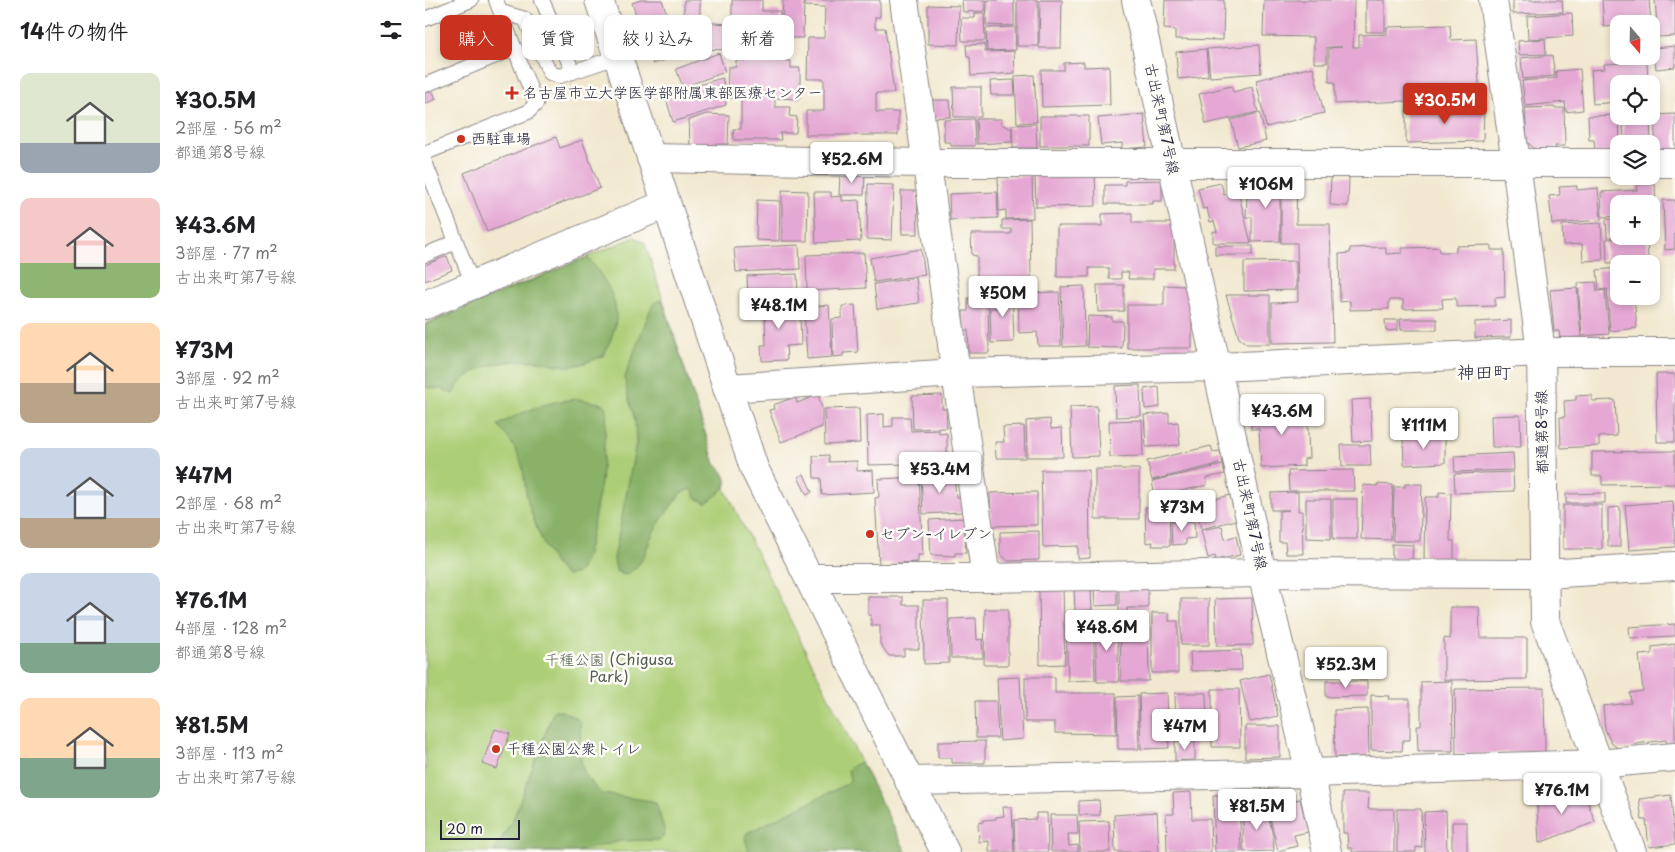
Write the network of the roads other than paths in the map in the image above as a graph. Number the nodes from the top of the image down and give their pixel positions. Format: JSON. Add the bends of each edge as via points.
{"nodes":[{"id":1,"x":471,"y":0,"type":"edge"},
{"id":2,"x":542,"y":0,"type":"edge"},
{"id":3,"x":599,"y":0,"type":"edge"},
{"id":4,"x":904,"y":0,"type":"edge"},
{"id":5,"x":1136,"y":0,"type":"edge"},
{"id":6,"x":1493,"y":0,"type":"edge"},
{"id":7,"x":499,"y":6,"type":"edge"},
{"id":8,"x":604,"y":16,"type":"edge"},
{"id":9,"x":425,"y":19,"type":"edge"},
{"id":10,"x":515,"y":48,"type":"junction"},
{"id":11,"x":608,"y":60,"type":"edge"},
{"id":12,"x":618,"y":60,"type":"edge"},
{"id":13,"x":573,"y":72,"type":"junction"},
{"id":14,"x":425,"y":85,"type":"edge"},
{"id":15,"x":425,"y":153,"type":"edge"},
{"id":16,"x":651,"y":158,"type":"junction"},
{"id":17,"x":425,"y":162,"type":"edge"},
{"id":18,"x":1171,"y":162,"type":"junction"},
{"id":19,"x":926,"y":163,"type":"junction"},
{"id":20,"x":1517,"y":163,"type":"junction"},
{"id":21,"x":1610,"y":163,"type":"edge"},
{"id":22,"x":1660,"y":163,"type":"edge"},
{"id":23,"x":1675,"y":163,"type":"edge"},
{"id":24,"x":666,"y":204,"type":"junction"},
{"id":25,"x":456,"y":242,"type":"junction"},
{"id":26,"x":425,"y":255,"type":"edge"},
{"id":27,"x":473,"y":285,"type":"junction"},
{"id":28,"x":425,"y":306,"type":"edge"},
{"id":29,"x":1541,"y":352,"type":"junction"},
{"id":30,"x":1675,"y":352,"type":"edge"},
{"id":31,"x":1218,"y":368,"type":"junction"},
{"id":32,"x":956,"y":374,"type":"junction"},
{"id":33,"x":727,"y":388,"type":"junction"},
{"id":34,"x":1675,"y":566,"type":"edge"},
{"id":35,"x":1262,"y":573,"type":"junction"},
{"id":36,"x":1545,"y":574,"type":"junction"},
{"id":37,"x":810,"y":578,"type":"junction"},
{"id":38,"x":986,"y":578,"type":"junction"},
{"id":39,"x":1675,"y":758,"type":"edge"},
{"id":40,"x":1598,"y":764,"type":"junction"},
{"id":41,"x":1310,"y":773,"type":"junction"},
{"id":42,"x":909,"y":781,"type":"junction"},
{"id":43,"x":945,"y":852,"type":"edge"},
{"id":44,"x":1327,"y":852,"type":"edge"},
{"id":45,"x":1632,"y":852,"type":"edge"}],
"edges":[{"from":1,"to":9,"type":"lane"},
{"from":2,"to":13,"type":"lane"},
{"from":3,"to":8,"type":"street"},
{"from":4,"to":19,"type":"street"},
{"from":5,"to":18,"type":"street","name":"古出来町第7号線"},
{"from":6,"to":20,"type":"street","name":"都通第8号線"},
{"from":7,"to":10,"type":"lane"},
{"from":7,"to":13,"type":"lane","via":[[525,19],[550,73],[560,76]]},
{"from":10,"to":14,"type":"lane"},
{"from":10,"to":15,"type":"lane","via":[[536,104],[528,112]]},
{"from":11,"to":13,"type":"lane"},
{"from":12,"to":16,"type":"street"},
{"from":16,"to":19,"type":"street"},
{"from":16,"to":24,"type":"street"},
{"from":17,"to":25,"type":"lane"},
{"from":18,"to":19,"type":"street"},
{"from":18,"to":20,"type":"street"},
{"from":18,"to":31,"type":"street","name":"古出来町第7号線"},
{"from":19,"to":32,"type":"street"},
{"from":20,"to":21,"type":"street"},
{"from":20,"to":29,"type":"street","name":"都通第8号線"},
{"from":22,"to":23,"type":"street"},
{"from":24,"to":27,"type":"street"},
{"from":24,"to":33,"type":"street"},
{"from":25,"to":26,"type":"lane"},
{"from":25,"to":27,"type":"lane"},
{"from":27,"to":28,"type":"street"},
{"from":29,"to":30,"type":"street"},
{"from":29,"to":31,"type":"street"},
{"from":29,"to":36,"type":"street","name":"都通第8号線"},
{"from":31,"to":32,"type":"street"},
{"from":31,"to":35,"type":"street","name":"古出来町第7号線"},
{"from":32,"to":33,"type":"street"},
{"from":32,"to":38,"type":"street"},
{"from":33,"to":37,"type":"street","via":[[754,468]]},
{"from":34,"to":36,"type":"street"},
{"from":35,"to":36,"type":"street"},
{"from":35,"to":38,"type":"street"},
{"from":35,"to":41,"type":"street","name":"古出来町第7号線"},
{"from":36,"to":40,"type":"street","name":"都通第8号線","via":[[1545,621]]},
{"from":37,"to":38,"type":"street"},
{"from":37,"to":42,"type":"street"},
{"from":39,"to":40,"type":"street"},
{"from":40,"to":41,"type":"street"},
{"from":40,"to":45,"type":"street","name":"都通第8号線"},
{"from":41,"to":42,"type":"street"},
{"from":41,"to":44,"type":"street","name":"古出来町第7号線"},
{"from":42,"to":43,"type":"street"}]}
